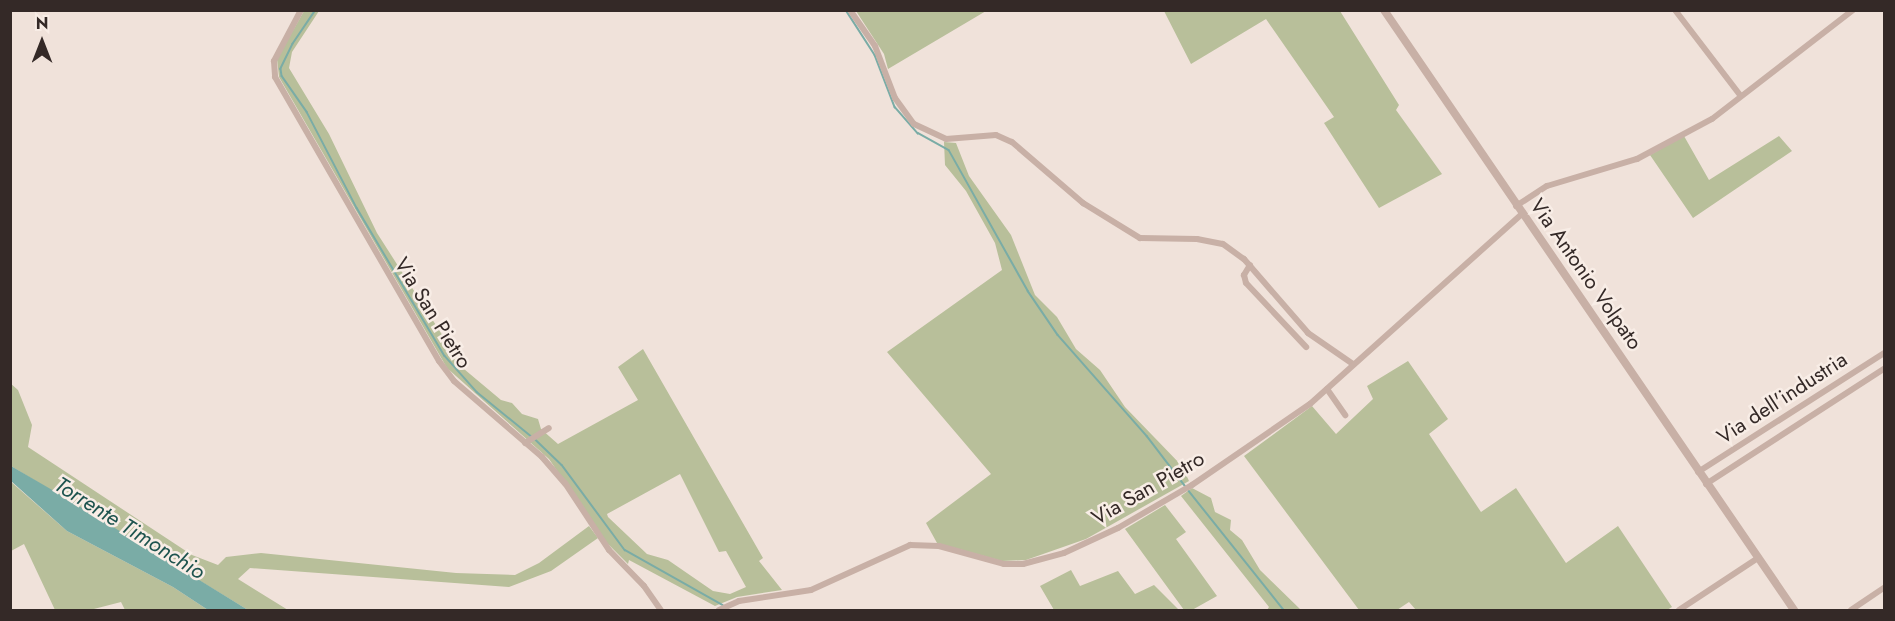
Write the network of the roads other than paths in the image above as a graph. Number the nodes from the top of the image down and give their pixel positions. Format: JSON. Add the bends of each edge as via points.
{"nodes":[{"id":1,"x":301,"y":10,"type":"edge"},
{"id":2,"x":850,"y":10,"type":"edge"},
{"id":3,"x":1384,"y":10,"type":"edge"},
{"id":4,"x":1675,"y":10,"type":"edge"},
{"id":5,"x":1853,"y":10,"type":"edge"},
{"id":6,"x":1740,"y":95,"type":"junction"},
{"id":7,"x":1516,"y":206,"type":"junction"},
{"id":8,"x":1522,"y":214,"type":"junction"},
{"id":9,"x":1250,"y":265,"type":"junction"},
{"id":10,"x":1306,"y":347,"type":"dead end"},
{"id":11,"x":1884,"y":353,"type":"edge"},
{"id":12,"x":1353,"y":364,"type":"junction"},
{"id":13,"x":1884,"y":369,"type":"edge"},
{"id":14,"x":1327,"y":389,"type":"junction"},
{"id":15,"x":1344,"y":414,"type":"dead end"},
{"id":16,"x":549,"y":428,"type":"dead end"},
{"id":17,"x":528,"y":441,"type":"junction"},
{"id":18,"x":1698,"y":472,"type":"junction"},
{"id":19,"x":1706,"y":484,"type":"junction"},
{"id":20,"x":1758,"y":558,"type":"junction"},
{"id":21,"x":1884,"y":588,"type":"edge"},
{"id":22,"x":731,"y":604,"type":"junction"},
{"id":23,"x":661,"y":610,"type":"edge"},
{"id":24,"x":720,"y":610,"type":"edge"},
{"id":25,"x":737,"y":610,"type":"edge"},
{"id":26,"x":1679,"y":610,"type":"edge"},
{"id":27,"x":1794,"y":610,"type":"edge"},
{"id":28,"x":1851,"y":610,"type":"edge"}],
"edges":[{"from":1,"to":17,"type":"street","name":"Via San Pietro","via":[[274,61],[280,87],[445,371]]},
{"from":2,"to":9,"type":"street","via":[[880,55],[903,112],[925,131],[946,139],[996,135],[1012,142],[1083,203],[1140,238],[1197,239],[1223,244]]},
{"from":3,"to":7,"type":"street","name":"Via Antonio Volpato"},
{"from":4,"to":6,"type":"street"},
{"from":5,"to":6,"type":"street"},
{"from":6,"to":7,"type":"street","via":[[1712,118],[1637,159],[1547,186]]},
{"from":7,"to":8,"type":"street","name":"Via Antonio Volpato"},
{"from":8,"to":12,"type":"street","name":"Via San Pietro"},
{"from":8,"to":18,"type":"street","name":"Via Antonio Volpato"},
{"from":9,"to":10,"type":"street","via":[[1244,275],[1246,283]]},
{"from":9,"to":12,"type":"street","via":[[1308,333]]},
{"from":11,"to":18,"type":"street","name":"Via dell'industria"},
{"from":12,"to":14,"type":"street","name":"Via San Pietro"},
{"from":13,"to":19,"type":"street","name":"Via dell'industria"},
{"from":14,"to":15,"type":"street"},
{"from":14,"to":22,"type":"street","name":"Via San Pietro","via":[[1192,485],[1118,528],[1044,560],[1004,564],[939,546],[910,545],[812,590]]},
{"from":16,"to":17,"type":"street"},
{"from":17,"to":23,"type":"street","name":"Via San Pietro","via":[[565,483],[609,550]]},
{"from":18,"to":19,"type":"street","name":"Via Antonio Volpato"},
{"from":19,"to":20,"type":"street","name":"Via Antonio Volpato"},
{"from":20,"to":26,"type":"street"},
{"from":20,"to":27,"type":"street","name":"Via Antonio Volpato"},
{"from":21,"to":28,"type":"street"},
{"from":22,"to":24,"type":"street","name":"Via San Pietro"},
{"from":22,"to":25,"type":"street"}]}
